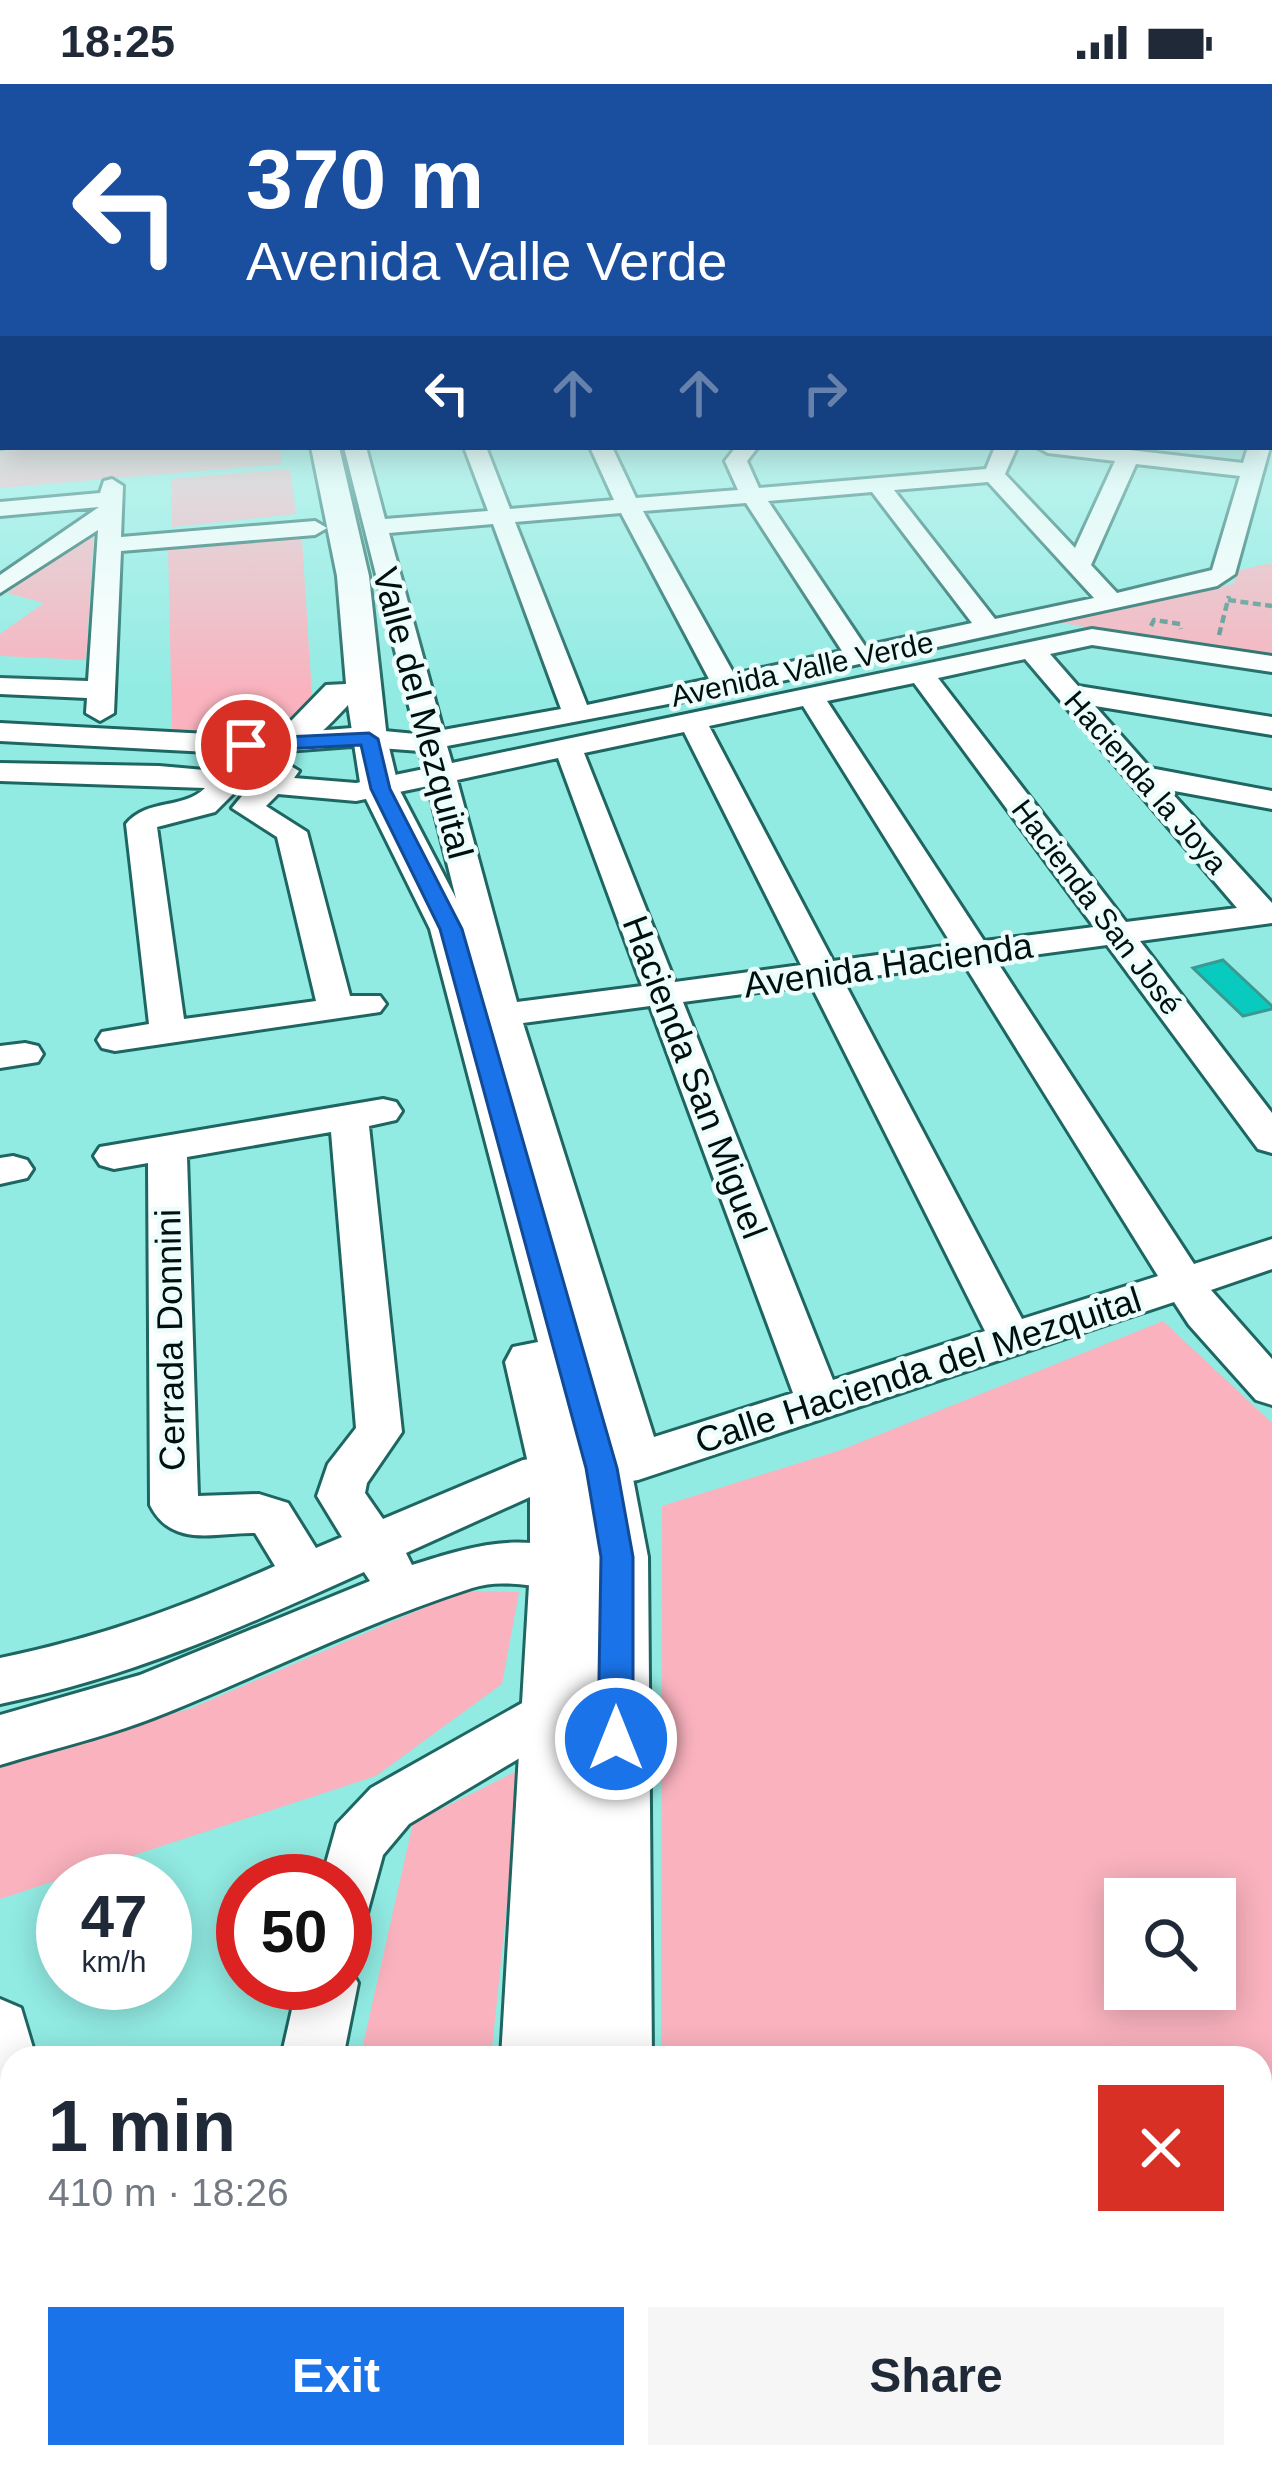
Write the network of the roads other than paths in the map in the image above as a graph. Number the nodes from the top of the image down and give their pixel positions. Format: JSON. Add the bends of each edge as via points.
{"nodes":[{"id":1,"x":309,"y":469,"type":"edge"},
{"id":2,"x":328,"y":469,"type":"edge"},
{"id":3,"x":349,"y":469,"type":"edge"},
{"id":4,"x":484,"y":469,"type":"edge"},
{"id":5,"x":612,"y":469,"type":"edge"},
{"id":6,"x":737,"y":469,"type":"edge"},
{"id":7,"x":996,"y":469,"type":"edge"},
{"id":8,"x":1122,"y":469,"type":"edge"},
{"id":9,"x":1254,"y":469,"type":"edge"},
{"id":10,"x":994,"y":475,"type":"junction"},
{"id":11,"x":879,"y":485,"type":"junction"},
{"id":12,"x":755,"y":496,"type":"junction"},
{"id":13,"x":629,"y":506,"type":"junction"},
{"id":14,"x":0,"y":509,"type":"edge"},
{"id":15,"x":112,"y":515,"type":"junction"},
{"id":16,"x":502,"y":517,"type":"junction"},
{"id":17,"x":334,"y":526,"type":"junction"},
{"id":18,"x":242,"y":546,"type":"dead end"},
{"id":19,"x":1078,"y":567,"type":"junction"},
{"id":20,"x":0,"y":586,"type":"edge"},
{"id":21,"x":1112,"y":602,"type":"junction"},
{"id":22,"x":990,"y":629,"type":"junction"},
{"id":23,"x":1032,"y":650,"type":"junction"},
{"id":24,"x":859,"y":657,"type":"junction"},
{"id":25,"x":1272,"y":664,"type":"edge"},
{"id":26,"x":921,"y":674,"type":"junction"},
{"id":27,"x":726,"y":685,"type":"junction"},
{"id":28,"x":0,"y":686,"type":"edge"},
{"id":29,"x":1069,"y":693,"type":"junction"},
{"id":30,"x":812,"y":699,"type":"junction"},
{"id":31,"x":694,"y":724,"type":"junction"},
{"id":32,"x":1272,"y":726,"type":"edge"},
{"id":33,"x":0,"y":732,"type":"edge"},
{"id":34,"x":573,"y":733,"type":"junction"},
{"id":35,"x":170,"y":742,"type":"junction"},
{"id":36,"x":274,"y":744,"type":"junction"},
{"id":37,"x":386,"y":749,"type":"junction"},
{"id":38,"x":0,"y":772,"type":"edge"},
{"id":39,"x":159,"y":775,"type":"junction"},
{"id":40,"x":1143,"y":776,"type":"junction"},
{"id":41,"x":230,"y":780,"type":"junction"},
{"id":42,"x":271,"y":783,"type":"junction"},
{"id":43,"x":1272,"y":800,"type":"edge"},
{"id":44,"x":1226,"y":874,"type":"joint"},
{"id":45,"x":1268,"y":903,"type":"edge"},
{"id":46,"x":1118,"y":934,"type":"junction"},
{"id":47,"x":973,"y":953,"type":"junction"},
{"id":48,"x":826,"y":974,"type":"junction"},
{"id":49,"x":664,"y":995,"type":"junction"},
{"id":50,"x":503,"y":1015,"type":"junction"},
{"id":51,"x":167,"y":1032,"type":"junction"},
{"id":52,"x":115,"y":1040,"type":"dead end"},
{"id":53,"x":1272,"y":1140,"type":"edge"},
{"id":54,"x":167,"y":1148,"type":"junction"},
{"id":55,"x":113,"y":1156,"type":"dead end"},
{"id":56,"x":1272,"y":1254,"type":"edge"},
{"id":57,"x":1184,"y":1283,"type":"junction"},
{"id":58,"x":1012,"y":1342,"type":"junction"},
{"id":59,"x":1272,"y":1388,"type":"edge"},
{"id":60,"x":820,"y":1403,"type":"junction"},
{"id":61,"x":600,"y":1467,"type":"junction"},
{"id":62,"x":375,"y":1545,"type":"junction"},
{"id":63,"x":562,"y":1568,"type":"junction"},
{"id":64,"x":306,"y":1575,"type":"junction"},
{"id":65,"x":401,"y":1590,"type":"junction"},
{"id":66,"x":0,"y":1681,"type":"edge"},
{"id":67,"x":556,"y":1708,"type":"junction"},
{"id":68,"x":0,"y":1740,"type":"edge"},
{"id":69,"x":355,"y":1854,"type":"edge"},
{"id":70,"x":322,"y":2010,"type":"edge"},
{"id":71,"x":315,"y":2046,"type":"edge"},
{"id":72,"x":541,"y":2046,"type":"edge"},
{"id":73,"x":613,"y":2046,"type":"edge"}],
"edges":[{"from":1,"to":17,"type":"main road"},
{"from":2,"to":17,"type":"main road"},
{"from":3,"to":17,"type":"street","name":"Valle del Mezquital"},
{"from":4,"to":16,"type":"street","name":"Hacienda San Miguel"},
{"from":5,"to":13,"type":"street"},
{"from":6,"to":12,"type":"street"},
{"from":7,"to":10,"type":"street"},
{"from":8,"to":19,"type":"street"},
{"from":9,"to":21,"type":"street","name":"Avenida Valle Verde","via":[[1225,587],[1208,581]]},
{"from":10,"to":11,"type":"street"},
{"from":10,"to":19,"type":"street"},
{"from":11,"to":12,"type":"street"},
{"from":11,"to":22,"type":"street"},
{"from":12,"to":13,"type":"street"},
{"from":12,"to":24,"type":"street"},
{"from":13,"to":16,"type":"street"},
{"from":13,"to":27,"type":"street"},
{"from":14,"to":15,"type":"street"},
{"from":15,"to":17,"type":"street","via":[[194,533]]},
{"from":15,"to":20,"type":"street"},
{"from":15,"to":28,"type":"street","via":[[100,702]]},
{"from":16,"to":17,"type":"street"},
{"from":16,"to":34,"type":"street","name":"Hacienda San Miguel"},
{"from":17,"to":18,"type":"street"},
{"from":17,"to":37,"type":"street","name":"Valle del Mezquital"},
{"from":17,"to":37,"type":"main road"},
{"from":19,"to":21,"type":"street"},
{"from":21,"to":22,"type":"street","name":"Avenida Valle Verde"},
{"from":22,"to":24,"type":"street","name":"Avenida Valle Verde"},
{"from":23,"to":25,"type":"street","name":"Avenida Valle Verde","via":[[1092,637]]},
{"from":23,"to":26,"type":"street","name":"Avenida Valle Verde"},
{"from":23,"to":29,"type":"street","name":"Hacienda la Joya"},
{"from":24,"to":27,"type":"street","name":"Avenida Valle Verde"},
{"from":26,"to":30,"type":"street","name":"Avenida Valle Verde"},
{"from":26,"to":46,"type":"street","name":"Hacienda San José"},
{"from":27,"to":34,"type":"street","name":"Avenida Valle Verde"},
{"from":29,"to":32,"type":"street"},
{"from":29,"to":40,"type":"street","name":"Hacienda la Joya"},
{"from":30,"to":31,"type":"street","name":"Avenida Valle Verde"},
{"from":30,"to":47,"type":"street"},
{"from":31,"to":34,"type":"street","name":"Avenida Valle Verde"},
{"from":31,"to":48,"type":"street"},
{"from":33,"to":35,"type":"street"},
{"from":34,"to":37,"type":"street","name":"Avenida Valle Verde"},
{"from":34,"to":49,"type":"street","name":"Hacienda San Miguel"},
{"from":35,"to":36,"type":"street"},
{"from":35,"to":39,"type":"street","via":[[151,755]]},
{"from":36,"to":37,"type":"main road","via":[[305,728]]},
{"from":36,"to":42,"type":"street","via":[[286,758]]},
{"from":37,"to":42,"type":"street","name":"Avenida Valle Verde"},
{"from":37,"to":50,"type":"street","name":"Valle del Mezquital"},
{"from":37,"to":61,"type":"main road","via":[[451,929]]},
{"from":37,"to":61,"type":"main road","via":[[435,965]]},
{"from":38,"to":39,"type":"street","name":"Avenida Valle Verde"},
{"from":39,"to":41,"type":"street","name":"Avenida Valle Verde"},
{"from":40,"to":43,"type":"street"},
{"from":40,"to":44,"type":"street","name":"Hacienda la Joya"},
{"from":41,"to":42,"type":"street","name":"Avenida Valle Verde"},
{"from":41,"to":51,"type":"street","via":[[204,806],[141,824]]},
{"from":42,"to":51,"type":"street","via":[[248,808],[291,832],[351,1007]]},
{"from":44,"to":45,"type":"street","name":"Avenida Hacienda"},
{"from":45,"to":46,"type":"street","name":"Avenida Hacienda"},
{"from":46,"to":47,"type":"street","name":"Avenida Hacienda"},
{"from":46,"to":53,"type":"street","name":"Hacienda San José"},
{"from":47,"to":48,"type":"street","name":"Avenida Hacienda"},
{"from":47,"to":57,"type":"street"},
{"from":48,"to":49,"type":"street","name":"Avenida Hacienda"},
{"from":48,"to":58,"type":"street"},
{"from":49,"to":50,"type":"street","name":"Avenida Hacienda"},
{"from":49,"to":60,"type":"street","name":"Hacienda San Miguel"},
{"from":50,"to":61,"type":"street","name":"Valle del Mezquital"},
{"from":51,"to":52,"type":"street"},
{"from":54,"to":55,"type":"street"},
{"from":54,"to":62,"type":"street","via":[[366,1114],[379,1432],[345,1477],[341,1496]]},
{"from":54,"to":64,"type":"street","name":"Cerrada Donnini","via":[[174,1504],[196,1518],[247,1511],[271,1517]]},
{"from":56,"to":57,"type":"street","name":"Calle Hacienda del Mezquital"},
{"from":57,"to":58,"type":"street","name":"Calle Hacienda del Mezquital"},
{"from":57,"to":59,"type":"street"},
{"from":58,"to":60,"type":"street","name":"Calle Hacienda del Mezquital"},
{"from":60,"to":61,"type":"street","name":"Calle Hacienda del Mezquital"},
{"from":61,"to":62,"type":"street","name":"Calle Hacienda del Mezquital","via":[[523,1479]]},
{"from":61,"to":63,"type":"main road"},
{"from":61,"to":73,"type":"main road","via":[[617,1557]]},
{"from":62,"to":64,"type":"street","name":"Calle Hacienda del Mezquital"},
{"from":62,"to":65,"type":"street"},
{"from":63,"to":65,"type":"street","via":[[488,1562]]},
{"from":63,"to":67,"type":"main road"},
{"from":64,"to":66,"type":"street","name":"Calle Hacienda del Mezquital","via":[[124,1652]]},
{"from":65,"to":68,"type":"street","via":[[146,1697]]},
{"from":67,"to":69,"type":"street","via":[[390,1806]]},
{"from":67,"to":72,"type":"main road"},
{"from":70,"to":71,"type":"street"}]}
